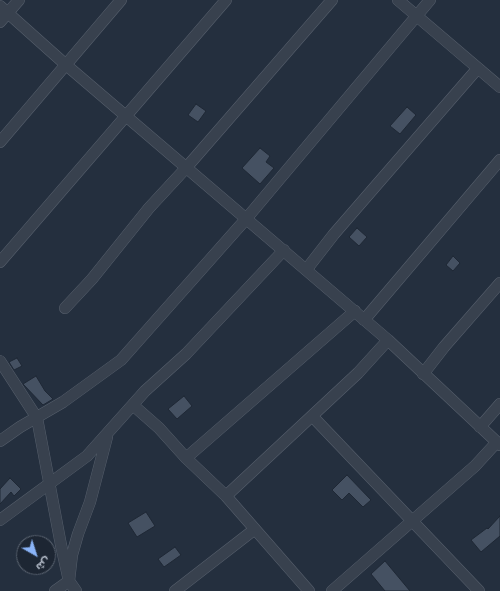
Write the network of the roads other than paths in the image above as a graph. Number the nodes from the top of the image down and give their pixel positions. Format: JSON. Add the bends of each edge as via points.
{"nodes":[{"id":1,"x":18,"y":0,"type":"edge"},
{"id":2,"x":121,"y":0,"type":"edge"},
{"id":3,"x":226,"y":0,"type":"edge"},
{"id":4,"x":332,"y":0,"type":"edge"},
{"id":5,"x":398,"y":0,"type":"edge"},
{"id":6,"x":430,"y":0,"type":"edge"},
{"id":7,"x":4,"y":10,"type":"edge"},
{"id":8,"x":416,"y":16,"type":"junction"},
{"id":9,"x":0,"y":22,"type":"edge"},
{"id":10,"x":65,"y":64,"type":"junction"},
{"id":11,"x":478,"y":68,"type":"junction"},
{"id":12,"x":500,"y":86,"type":"edge"},
{"id":13,"x":126,"y":116,"type":"junction"},
{"id":14,"x":0,"y":142,"type":"edge"},
{"id":15,"x":500,"y":160,"type":"edge"},
{"id":16,"x":186,"y":168,"type":"junction"},
{"id":17,"x":246,"y":219,"type":"junction"},
{"id":18,"x":284,"y":250,"type":"junction"},
{"id":19,"x":0,"y":262,"type":"edge"},
{"id":20,"x":306,"y":270,"type":"junction"},
{"id":21,"x":500,"y":283,"type":"edge"},
{"id":22,"x":65,"y":308,"type":"dead end"},
{"id":23,"x":355,"y":311,"type":"junction"},
{"id":24,"x":364,"y":320,"type":"junction"},
{"id":25,"x":388,"y":340,"type":"junction"},
{"id":26,"x":0,"y":362,"type":"edge"},
{"id":27,"x":424,"y":374,"type":"junction"},
{"id":28,"x":500,"y":404,"type":"edge"},
{"id":29,"x":134,"y":406,"type":"junction"},
{"id":30,"x":313,"y":417,"type":"junction"},
{"id":31,"x":37,"y":418,"type":"junction"},
{"id":32,"x":480,"y":427,"type":"junction"},
{"id":33,"x":108,"y":435,"type":"junction"},
{"id":34,"x":0,"y":441,"type":"edge"},
{"id":35,"x":498,"y":443,"type":"edge"},
{"id":36,"x":186,"y":458,"type":"junction"},
{"id":37,"x":49,"y":484,"type":"junction"},
{"id":38,"x":226,"y":496,"type":"junction"},
{"id":39,"x":0,"y":520,"type":"edge"},
{"id":40,"x":413,"y":521,"type":"junction"},
{"id":41,"x":255,"y":529,"type":"junction"},
{"id":42,"x":69,"y":581,"type":"junction"},
{"id":43,"x":55,"y":591,"type":"edge"},
{"id":44,"x":76,"y":591,"type":"edge"},
{"id":45,"x":175,"y":591,"type":"edge"},
{"id":46,"x":309,"y":591,"type":"edge"},
{"id":47,"x":332,"y":591,"type":"edge"},
{"id":48,"x":478,"y":591,"type":"edge"}],
"edges":[{"from":1,"to":7,"type":"street"},
{"from":2,"to":10,"type":"street"},
{"from":3,"to":13,"type":"street"},
{"from":4,"to":16,"type":"street"},
{"from":5,"to":8,"type":"street"},
{"from":6,"to":8,"type":"street"},
{"from":7,"to":9,"type":"street"},
{"from":7,"to":10,"type":"street"},
{"from":8,"to":11,"type":"street"},
{"from":8,"to":17,"type":"street"},
{"from":10,"to":13,"type":"street"},
{"from":10,"to":14,"type":"street"},
{"from":11,"to":12,"type":"street"},
{"from":11,"to":20,"type":"street","via":[[334,234]]},
{"from":13,"to":16,"type":"street"},
{"from":13,"to":19,"type":"street"},
{"from":15,"to":24,"type":"street"},
{"from":16,"to":17,"type":"street"},
{"from":16,"to":22,"type":"street"},
{"from":17,"to":18,"type":"street"},
{"from":17,"to":31,"type":"street","via":[[121,360]]},
{"from":18,"to":20,"type":"street"},
{"from":18,"to":29,"type":"street"},
{"from":20,"to":23,"type":"street"},
{"from":21,"to":27,"type":"street"},
{"from":23,"to":24,"type":"street"},
{"from":23,"to":36,"type":"street"},
{"from":24,"to":25,"type":"street"},
{"from":25,"to":27,"type":"street"},
{"from":25,"to":30,"type":"street"},
{"from":26,"to":31,"type":"street"},
{"from":27,"to":32,"type":"street"},
{"from":28,"to":32,"type":"street"},
{"from":29,"to":33,"type":"street"},
{"from":29,"to":36,"type":"street","via":[[159,428]]},
{"from":30,"to":38,"type":"street"},
{"from":30,"to":40,"type":"street"},
{"from":31,"to":34,"type":"street"},
{"from":31,"to":37,"type":"street"},
{"from":32,"to":35,"type":"street"},
{"from":33,"to":37,"type":"street","via":[[87,456]]},
{"from":33,"to":42,"type":"street","via":[[90,502],[72,555]]},
{"from":35,"to":40,"type":"street"},
{"from":36,"to":38,"type":"street"},
{"from":37,"to":39,"type":"street"},
{"from":37,"to":42,"type":"street"},
{"from":38,"to":41,"type":"street"},
{"from":40,"to":47,"type":"street"},
{"from":40,"to":48,"type":"street"},
{"from":41,"to":45,"type":"street"},
{"from":41,"to":46,"type":"street"},
{"from":42,"to":43,"type":"street"},
{"from":42,"to":44,"type":"street"}]}
